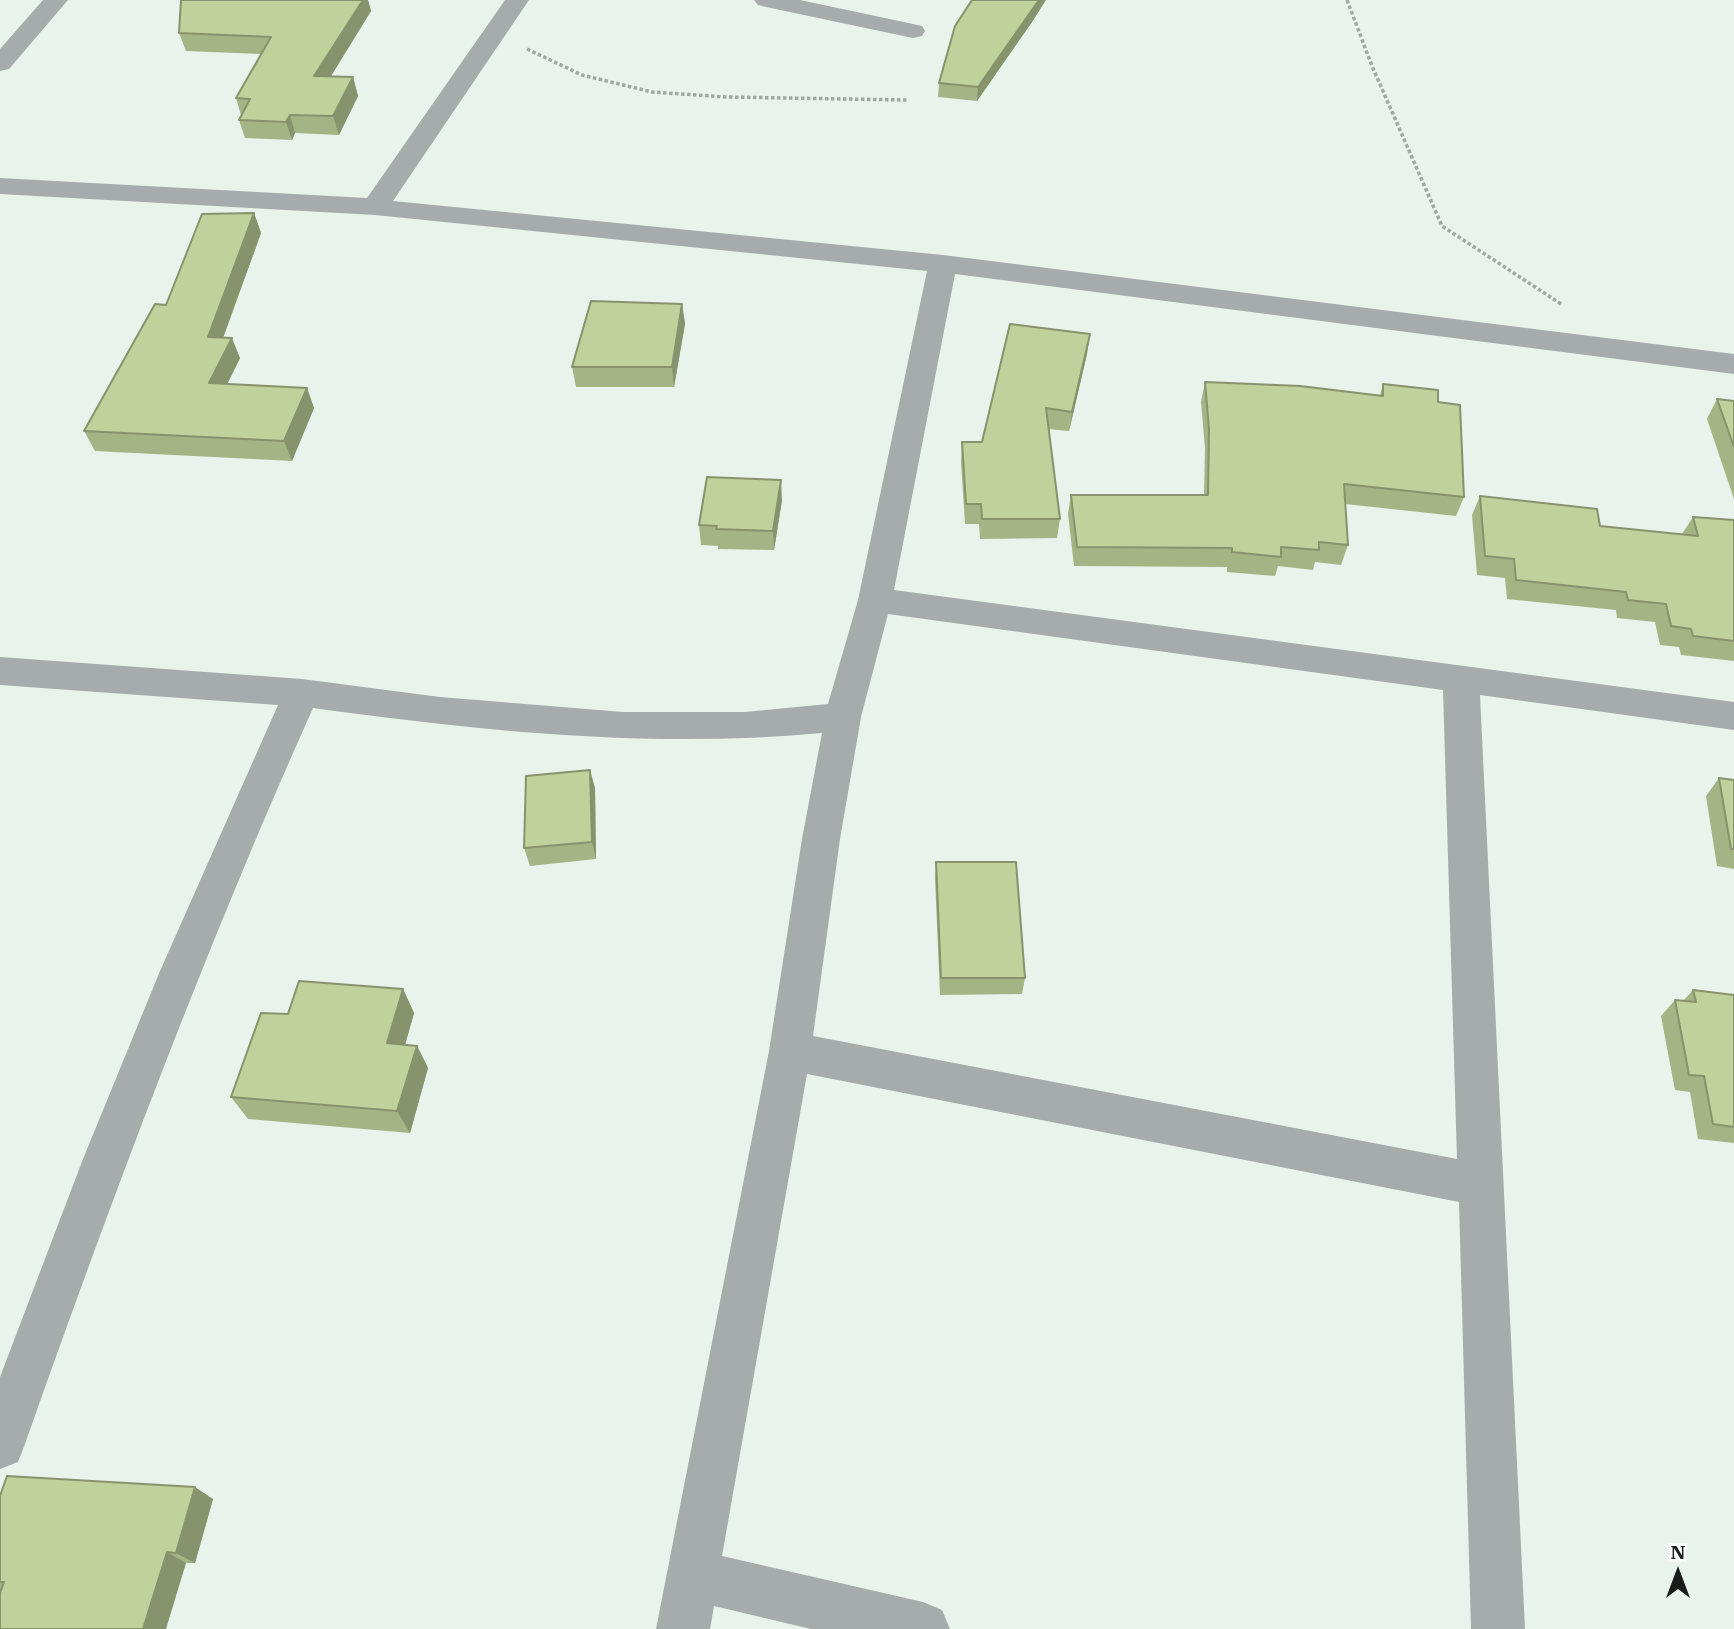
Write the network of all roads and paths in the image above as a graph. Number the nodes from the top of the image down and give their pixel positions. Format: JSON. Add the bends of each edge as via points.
{"nodes":[{"id":1,"x":56,"y":0,"type":"edge"},
{"id":2,"x":517,"y":0,"type":"edge"},
{"id":3,"x":766,"y":0,"type":"edge"},
{"id":4,"x":1347,"y":0,"type":"edge"},
{"id":5,"x":913,"y":31,"type":"dead end"},
{"id":6,"x":488,"y":42,"type":"junction"},
{"id":7,"x":0,"y":64,"type":"edge"},
{"id":8,"x":907,"y":100,"type":"dead end"},
{"id":9,"x":0,"y":186,"type":"edge"},
{"id":10,"x":375,"y":207,"type":"junction"},
{"id":11,"x":943,"y":264,"type":"junction"},
{"id":12,"x":1565,"y":307,"type":"dead end"},
{"id":13,"x":1734,"y":364,"type":"edge"},
{"id":14,"x":875,"y":600,"type":"junction"},
{"id":15,"x":0,"y":671,"type":"edge"},
{"id":16,"x":1461,"y":679,"type":"junction"},
{"id":17,"x":302,"y":693,"type":"junction"},
{"id":18,"x":1734,"y":716,"type":"edge"},
{"id":19,"x":843,"y":717,"type":"junction"},
{"id":20,"x":790,"y":1051,"type":"junction"},
{"id":21,"x":1481,"y":1185,"type":"junction"},
{"id":22,"x":0,"y":1444,"type":"edge"},
{"id":23,"x":693,"y":1575,"type":"junction"},
{"id":24,"x":683,"y":1629,"type":"edge"},
{"id":25,"x":923,"y":1629,"type":"edge"},
{"id":26,"x":1498,"y":1629,"type":"edge"}],
"edges":[{"from":1,"to":7,"type":"street"},
{"from":2,"to":6,"type":"street"},
{"from":3,"to":5,"type":"street"},
{"from":4,"to":12,"type":"path","via":[[1442,226]]},
{"from":6,"to":8,"type":"path","via":[[523,47],[582,75],[652,92]]},
{"from":6,"to":10,"type":"street"},
{"from":9,"to":10,"type":"street"},
{"from":10,"to":11,"type":"street"},
{"from":11,"to":13,"type":"street"},
{"from":11,"to":14,"type":"street"},
{"from":14,"to":16,"type":"street"},
{"from":14,"to":19,"type":"street"},
{"from":15,"to":17,"type":"street"},
{"from":16,"to":18,"type":"street"},
{"from":16,"to":21,"type":"street"},
{"from":17,"to":19,"type":"street","via":[[440,711],[623,726],[745,726]]},
{"from":17,"to":22,"type":"street","via":[[244,817],[182,969]]},
{"from":19,"to":20,"type":"street"},
{"from":20,"to":21,"type":"street"},
{"from":20,"to":23,"type":"street"},
{"from":21,"to":26,"type":"street"},
{"from":23,"to":24,"type":"street"},
{"from":23,"to":25,"type":"street"}]}
